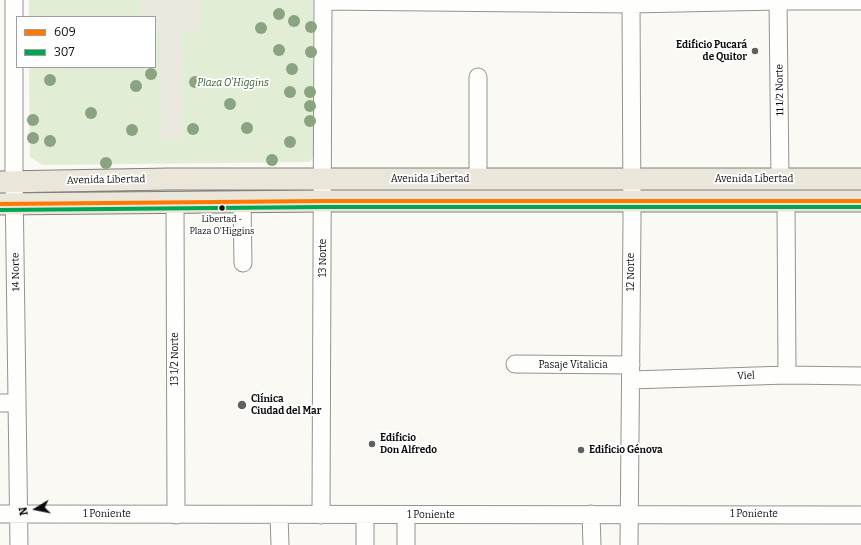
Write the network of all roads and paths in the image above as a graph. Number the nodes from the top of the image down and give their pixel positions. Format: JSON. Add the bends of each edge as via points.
{"nodes":[{"id":1,"x":14,"y":0,"type":"edge"},
{"id":2,"x":323,"y":0,"type":"edge"},
{"id":3,"x":778,"y":1,"type":"edge"},
{"id":4,"x":861,"y":1,"type":"edge"},
{"id":5,"x":631,"y":2,"type":"edge"},
{"id":6,"x":478,"y":77,"type":"dead end"},
{"id":7,"x":323,"y":179,"type":"junction"},
{"id":8,"x":478,"y":179,"type":"junction"},
{"id":9,"x":632,"y":179,"type":"junction"},
{"id":10,"x":780,"y":179,"type":"junction"},
{"id":11,"x":861,"y":179,"type":"edge"},
{"id":12,"x":7,"y":182,"type":"edge"},
{"id":13,"x":323,"y":201,"type":"junction"},
{"id":14,"x":786,"y":201,"type":"junction"},
{"id":15,"x":861,"y":201,"type":"edge"},
{"id":16,"x":242,"y":202,"type":"junction"},
{"id":17,"x":632,"y":202,"type":"junction"},
{"id":18,"x":175,"y":203,"type":"junction"},
{"id":19,"x":7,"y":204,"type":"edge"},
{"id":20,"x":243,"y":263,"type":"dead end"},
{"id":21,"x":515,"y":364,"type":"dead end"},
{"id":22,"x":630,"y":372,"type":"junction"},
{"id":23,"x":787,"y":375,"type":"junction"},
{"id":24,"x":861,"y":376,"type":"edge"},
{"id":25,"x":0,"y":403,"type":"edge"},
{"id":26,"x":17,"y":403,"type":"junction"},
{"id":27,"x":0,"y":514,"type":"edge"},
{"id":28,"x":19,"y":514,"type":"junction"},
{"id":29,"x":176,"y":514,"type":"junction"},
{"id":30,"x":591,"y":514,"type":"junction"},
{"id":31,"x":629,"y":514,"type":"junction"},
{"id":32,"x":279,"y":515,"type":"junction"},
{"id":33,"x":321,"y":515,"type":"junction"},
{"id":34,"x":365,"y":515,"type":"junction"},
{"id":35,"x":406,"y":515,"type":"junction"},
{"id":36,"x":861,"y":515,"type":"edge"},
{"id":37,"x":19,"y":545,"type":"edge"},
{"id":38,"x":280,"y":545,"type":"edge"},
{"id":39,"x":365,"y":545,"type":"edge"},
{"id":40,"x":406,"y":545,"type":"edge"},
{"id":41,"x":592,"y":545,"type":"edge"},
{"id":42,"x":629,"y":545,"type":"edge"}],
"edges":[{"from":1,"to":12,"type":"street","name":"14 Norte"},
{"from":2,"to":5,"type":"street"},
{"from":2,"to":7,"type":"street","name":"13 Norte"},
{"from":3,"to":4,"type":"street"},
{"from":3,"to":5,"type":"street"},
{"from":3,"to":10,"type":"street","name":"11 1/2 Norte"},
{"from":5,"to":9,"type":"street","name":"12 Norte"},
{"from":6,"to":8,"type":"street"},
{"from":7,"to":8,"type":"main road","name":"Avenida Libertad"},
{"from":7,"to":12,"type":"main road","name":"Avenida Libertad"},
{"from":7,"to":13,"type":"street","name":"13 Norte"},
{"from":8,"to":9,"type":"main road","name":"Avenida Libertad"},
{"from":9,"to":10,"type":"main road","name":"Avenida Libertad"},
{"from":9,"to":17,"type":"street","name":"12 Norte"},
{"from":10,"to":11,"type":"main road","name":"Avenida Libertad"},
{"from":12,"to":19,"type":"street","name":"14 Norte"},
{"from":13,"to":16,"type":"main road"},
{"from":13,"to":17,"type":"main road"},
{"from":13,"to":33,"type":"street","name":"13 Norte"},
{"from":14,"to":15,"type":"main road"},
{"from":14,"to":17,"type":"main road"},
{"from":14,"to":23,"type":"street"},
{"from":16,"to":18,"type":"main road"},
{"from":16,"to":20,"type":"street"},
{"from":17,"to":22,"type":"street","name":"12 Norte"},
{"from":18,"to":19,"type":"main road"},
{"from":18,"to":29,"type":"street","name":"13 1/2 Norte"},
{"from":19,"to":26,"type":"street","name":"14 Norte"},
{"from":21,"to":22,"type":"street","name":"Pasaje Vitalicia"},
{"from":22,"to":23,"type":"street","name":"Viel"},
{"from":22,"to":31,"type":"street","name":"12 Norte"},
{"from":23,"to":24,"type":"street","name":"Viel"},
{"from":25,"to":26,"type":"street"},
{"from":26,"to":28,"type":"street","name":"14 Norte"},
{"from":27,"to":28,"type":"street","name":"1 Poniente"},
{"from":28,"to":29,"type":"street","name":"1 Poniente"},
{"from":28,"to":37,"type":"street","name":"14 Norte"},
{"from":29,"to":32,"type":"street","name":"1 Poniente"},
{"from":30,"to":31,"type":"street","name":"1 Poniente"},
{"from":30,"to":35,"type":"street","name":"1 Poniente"},
{"from":30,"to":41,"type":"street"},
{"from":31,"to":36,"type":"street","name":"1 Poniente"},
{"from":31,"to":42,"type":"street","name":"12 Norte"},
{"from":32,"to":33,"type":"street","name":"1 Poniente"},
{"from":32,"to":38,"type":"street"},
{"from":33,"to":34,"type":"street","name":"1 Poniente"},
{"from":34,"to":35,"type":"street","name":"1 Poniente"},
{"from":34,"to":39,"type":"street"},
{"from":35,"to":40,"type":"street"}]}
